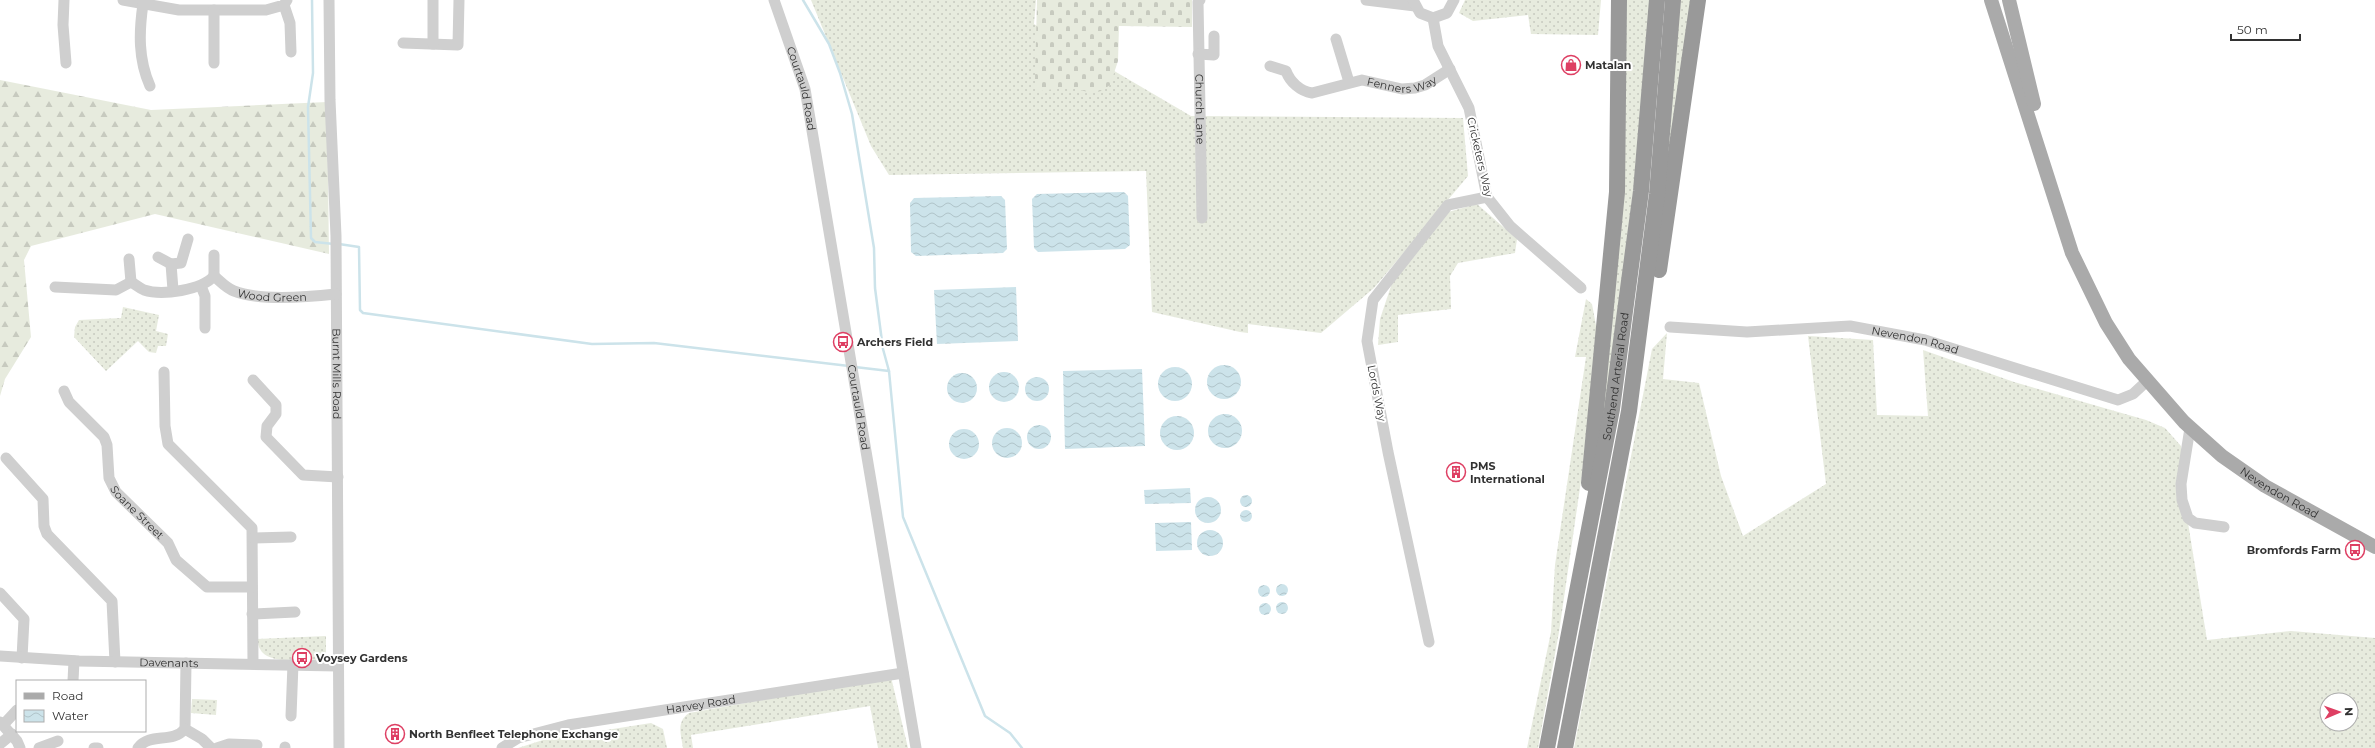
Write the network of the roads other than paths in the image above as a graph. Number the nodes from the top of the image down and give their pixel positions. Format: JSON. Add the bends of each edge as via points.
{"nodes":[{"id":1,"x":64,"y":0,"type":"edge"},
{"id":2,"x":123,"y":0,"type":"edge"},
{"id":3,"x":329,"y":0,"type":"edge"},
{"id":4,"x":433,"y":0,"type":"edge"},
{"id":5,"x":459,"y":0,"type":"edge"},
{"id":6,"x":774,"y":0,"type":"edge"},
{"id":7,"x":1200,"y":0,"type":"edge"},
{"id":8,"x":1366,"y":0,"type":"edge"},
{"id":9,"x":1454,"y":0,"type":"edge"},
{"id":10,"x":1620,"y":0,"type":"edge"},
{"id":11,"x":1657,"y":0,"type":"edge"},
{"id":12,"x":1673,"y":0,"type":"edge"},
{"id":13,"x":1698,"y":0,"type":"edge"},
{"id":14,"x":1991,"y":0,"type":"edge"},
{"id":15,"x":2008,"y":0,"type":"edge"},
{"id":16,"x":285,"y":3,"type":"edge"},
{"id":17,"x":1414,"y":3,"type":"edge"},
{"id":18,"x":144,"y":4,"type":"junction"},
{"id":19,"x":214,"y":10,"type":"junction"},
{"id":20,"x":1433,"y":18,"type":"junction"},
{"id":21,"x":1214,"y":36,"type":"dead end"},
{"id":22,"x":1336,"y":39,"type":"dead end"},
{"id":23,"x":403,"y":43,"type":"dead end"},
{"id":24,"x":432,"y":44,"type":"junction"},
{"id":25,"x":291,"y":52,"type":"dead end"},
{"id":26,"x":1198,"y":54,"type":"junction"},
{"id":27,"x":66,"y":63,"type":"dead end"},
{"id":28,"x":214,"y":63,"type":"dead end"},
{"id":29,"x":1270,"y":66,"type":"dead end"},
{"id":30,"x":1450,"y":69,"type":"junction"},
{"id":31,"x":1349,"y":82,"type":"junction"},
{"id":32,"x":150,"y":86,"type":"dead end"},
{"id":33,"x":2048,"y":173,"type":"junction"},
{"id":34,"x":1487,"y":196,"type":"junction"},
{"id":35,"x":1202,"y":218,"type":"dead end"},
{"id":36,"x":188,"y":239,"type":"dead end"},
{"id":37,"x":214,"y":254,"type":"dead end"},
{"id":38,"x":158,"y":257,"type":"dead end"},
{"id":39,"x":129,"y":259,"type":"dead end"},
{"id":40,"x":171,"y":264,"type":"junction"},
{"id":41,"x":214,"y":276,"type":"junction"},
{"id":42,"x":131,"y":282,"type":"junction"},
{"id":43,"x":201,"y":286,"type":"junction"},
{"id":44,"x":54,"y":288,"type":"dead end"},
{"id":45,"x":1581,"y":288,"type":"dead end"},
{"id":46,"x":173,"y":290,"type":"junction"},
{"id":47,"x":336,"y":294,"type":"junction"},
{"id":48,"x":1670,"y":327,"type":"dead end"},
{"id":49,"x":205,"y":328,"type":"dead end"},
{"id":50,"x":164,"y":372,"type":"dead end"},
{"id":51,"x":253,"y":380,"type":"dead end"},
{"id":52,"x":2147,"y":382,"type":"junction"},
{"id":53,"x":64,"y":391,"type":"dead end"},
{"id":54,"x":1629,"y":411,"type":"junction"},
{"id":55,"x":2190,"y":428,"type":"junction"},
{"id":56,"x":6,"y":458,"type":"dead end"},
{"id":57,"x":338,"y":477,"type":"junction"},
{"id":58,"x":2224,"y":527,"type":"dead end"},
{"id":59,"x":291,"y":537,"type":"dead end"},
{"id":60,"x":253,"y":538,"type":"junction"},
{"id":61,"x":2375,"y":547,"type":"edge"},
{"id":62,"x":252,"y":587,"type":"junction"},
{"id":63,"x":0,"y":593,"type":"edge"},
{"id":64,"x":295,"y":612,"type":"dead end"},
{"id":65,"x":252,"y":614,"type":"junction"},
{"id":66,"x":1569,"y":637,"type":"junction"},
{"id":67,"x":1429,"y":642,"type":"dead end"},
{"id":68,"x":0,"y":656,"type":"edge"},
{"id":69,"x":22,"y":658,"type":"junction"},
{"id":70,"x":74,"y":661,"type":"junction"},
{"id":71,"x":115,"y":662,"type":"junction"},
{"id":72,"x":186,"y":663,"type":"junction"},
{"id":73,"x":253,"y":664,"type":"junction"},
{"id":74,"x":293,"y":664,"type":"junction"},
{"id":75,"x":338,"y":666,"type":"junction"},
{"id":76,"x":903,"y":673,"type":"junction"},
{"id":77,"x":73,"y":680,"type":"edge"},
{"id":78,"x":16,"y":711,"type":"edge"},
{"id":79,"x":291,"y":716,"type":"dead end"},
{"id":80,"x":2,"y":724,"type":"edge"},
{"id":81,"x":185,"y":729,"type":"junction"},
{"id":82,"x":12,"y":734,"type":"junction"},
{"id":83,"x":58,"y":741,"type":"dead end"},
{"id":84,"x":0,"y":744,"type":"edge"},
{"id":85,"x":257,"y":745,"type":"dead end"},
{"id":86,"x":20,"y":748,"type":"edge"},
{"id":87,"x":39,"y":748,"type":"edge"},
{"id":88,"x":94,"y":748,"type":"edge"},
{"id":89,"x":98,"y":748,"type":"edge"},
{"id":90,"x":138,"y":748,"type":"edge"},
{"id":91,"x":211,"y":748,"type":"edge"},
{"id":92,"x":217,"y":748,"type":"edge"},
{"id":93,"x":339,"y":748,"type":"edge"},
{"id":94,"x":502,"y":748,"type":"edge"},
{"id":95,"x":916,"y":748,"type":"edge"},
{"id":96,"x":1547,"y":748,"type":"edge"},
{"id":97,"x":1565,"y":748,"type":"edge"}],
"edges":[{"from":1,"to":27,"type":"street"},
{"from":2,"to":18,"type":"street"},
{"from":3,"to":47,"type":"street","name":"Burnt Mills Road"},
{"from":4,"to":24,"type":"street"},
{"from":5,"to":24,"type":"street","via":[[458,45]]},
{"from":6,"to":76,"type":"street","name":"Courtauld Road","via":[[805,89]]},
{"from":7,"to":26,"type":"street","name":"Church Lane"},
{"from":8,"to":17,"type":"street"},
{"from":9,"to":20,"type":"street","via":[[1447,13]]},
{"from":10,"to":66,"type":"highway","via":[[1619,150],[1615,234],[1591,467]]},
{"from":11,"to":66,"type":"highway","name":"Southend Arterial Road","via":[[1645,147],[1628,298],[1610,416]]},
{"from":12,"to":54,"type":"highway","name":"Southend Arterial Road","via":[[1657,194]]},
{"from":13,"to":54,"type":"highway","via":[[1655,297]]},
{"from":14,"to":33,"type":"main road","name":"Nevendon Road"},
{"from":15,"to":33,"type":"main road","name":"Nevendon Road"},
{"from":16,"to":19,"type":"street","via":[[266,10]]},
{"from":16,"to":25,"type":"street","via":[[290,23]]},
{"from":17,"to":20,"type":"street","via":[[1420,13]]},
{"from":18,"to":19,"type":"street","via":[[179,10]]},
{"from":18,"to":32,"type":"street","via":[[139,28],[142,67]]},
{"from":19,"to":28,"type":"street"},
{"from":20,"to":30,"type":"street","name":"Cricketers Way","via":[[1438,46]]},
{"from":21,"to":26,"type":"street","via":[[1214,55]]},
{"from":22,"to":31,"type":"street","name":"Fenners Way"},
{"from":23,"to":24,"type":"street"},
{"from":26,"to":35,"type":"street","name":"Church Lane"},
{"from":29,"to":31,"type":"street","name":"Fenners Way","via":[[1286,71],[1304,92],[1312,93]]},
{"from":30,"to":31,"type":"street","name":"Fenners Way","via":[[1425,86],[1415,88],[1402,89],[1362,80]]},
{"from":30,"to":34,"type":"street","name":"Cricketers Way","via":[[1469,108]]},
{"from":33,"to":52,"type":"main road","name":"Nevendon Road","via":[[2060,218],[2086,286],[2106,323]]},
{"from":34,"to":45,"type":"street","name":"Cricketers Way","via":[[1510,226]]},
{"from":34,"to":67,"type":"street","name":"Lords Way","via":[[1448,205],[1373,300],[1367,341]]},
{"from":36,"to":40,"type":"street","via":[[181,263]]},
{"from":37,"to":41,"type":"street"},
{"from":38,"to":40,"type":"street"},
{"from":39,"to":42,"type":"street"},
{"from":40,"to":46,"type":"street"},
{"from":41,"to":43,"type":"street"},
{"from":41,"to":47,"type":"street","name":"Wood Green","via":[[232,291],[247,294],[297,297]]},
{"from":42,"to":44,"type":"street","via":[[116,290]]},
{"from":42,"to":46,"type":"street","via":[[144,290]]},
{"from":43,"to":46,"type":"street"},
{"from":43,"to":49,"type":"street","via":[[205,296]]},
{"from":47,"to":57,"type":"street","name":"Burnt Mills Road"},
{"from":48,"to":52,"type":"street","name":"Nevendon Road","via":[[1747,332],[1850,326],[1925,340],[2118,400],[2129,396]]},
{"from":50,"to":60,"type":"street","via":[[168,444],[252,528]]},
{"from":51,"to":57,"type":"street","via":[[276,405],[276,414],[267,426],[266,437],[303,475]]},
{"from":52,"to":55,"type":"main road","name":"Nevendon Road"},
{"from":53,"to":62,"type":"street","name":"Soane Street","via":[[69,402],[104,437],[112,485],[168,543],[176,560],[207,587]]},
{"from":54,"to":97,"type":"highway","name":"Southend Arterial Road"},
{"from":55,"to":58,"type":"street","via":[[2181,484],[2188,518],[2195,522]]},
{"from":55,"to":61,"type":"main road","name":"Nevendon Road","via":[[2222,456],[2265,486]]},
{"from":56,"to":71,"type":"street","via":[[43,499],[44,526],[47,534],[112,601]]},
{"from":57,"to":75,"type":"street","name":"Burnt Mills Road"},
{"from":59,"to":60,"type":"street"},
{"from":60,"to":62,"type":"street"},
{"from":62,"to":65,"type":"street"},
{"from":63,"to":69,"type":"street","via":[[24,618]]},
{"from":64,"to":65,"type":"street"},
{"from":65,"to":73,"type":"street"},
{"from":66,"to":96,"type":"highway","name":"Southend Arterial Road"},
{"from":68,"to":69,"type":"street","name":"Davenants"},
{"from":69,"to":70,"type":"street","name":"Davenants"},
{"from":70,"to":71,"type":"street","name":"Davenants"},
{"from":70,"to":77,"type":"street"},
{"from":71,"to":72,"type":"street","name":"Davenants"},
{"from":72,"to":73,"type":"street","name":"Davenants"},
{"from":72,"to":81,"type":"street"},
{"from":73,"to":74,"type":"street","name":"Davenants"},
{"from":74,"to":75,"type":"street","name":"Davenants"},
{"from":74,"to":79,"type":"street"},
{"from":75,"to":93,"type":"street","name":"Burnt Mills Road"},
{"from":76,"to":94,"type":"street","name":"Harvey Road","via":[[568,725],[518,738]]},
{"from":76,"to":95,"type":"street","name":"Courtauld Road"},
{"from":78,"to":80,"type":"street"},
{"from":80,"to":82,"type":"street"},
{"from":81,"to":90,"type":"street","via":[[174,737],[146,740]]},
{"from":81,"to":91,"type":"street"},
{"from":82,"to":84,"type":"street"},
{"from":82,"to":86,"type":"street"},
{"from":83,"to":87,"type":"street"},
{"from":85,"to":92,"type":"street","via":[[229,744]]},
{"from":88,"to":89,"type":"street"}]}
